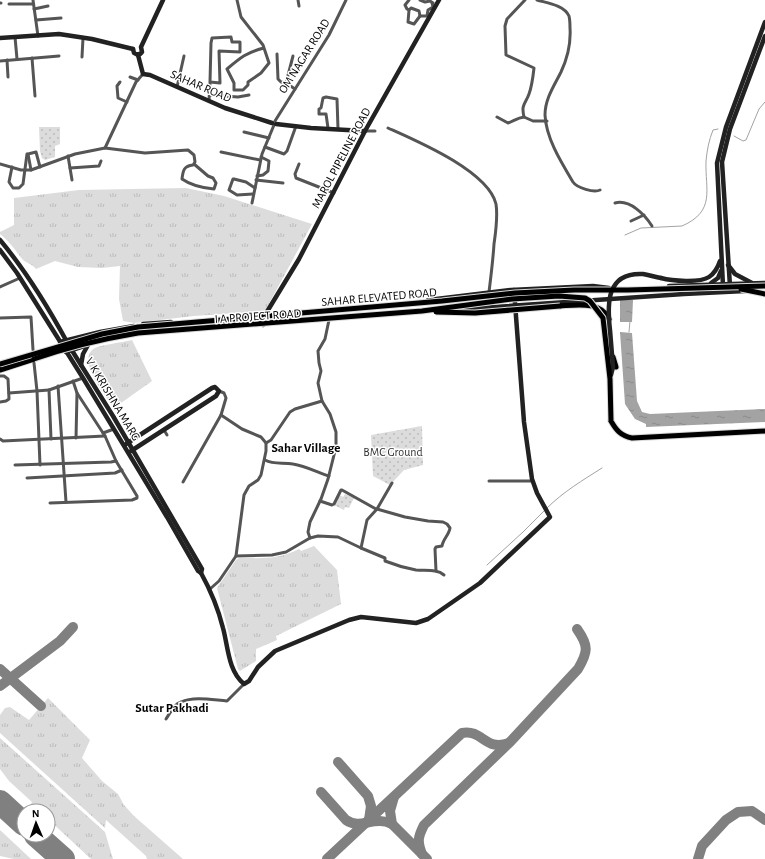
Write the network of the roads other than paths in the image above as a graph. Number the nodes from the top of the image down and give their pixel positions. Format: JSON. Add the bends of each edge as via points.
{"nodes":[{"id":1,"x":33,"y":0,"type":"edge"},
{"id":2,"x":160,"y":0,"type":"edge"},
{"id":3,"x":163,"y":0,"type":"edge"},
{"id":4,"x":237,"y":0,"type":"edge"},
{"id":5,"x":298,"y":0,"type":"edge"},
{"id":6,"x":346,"y":0,"type":"edge"},
{"id":7,"x":409,"y":0,"type":"edge"},
{"id":8,"x":420,"y":0,"type":"edge"},
{"id":9,"x":525,"y":0,"type":"edge"},
{"id":10,"x":537,"y":0,"type":"edge"},
{"id":11,"x":436,"y":2,"type":"edge"},
{"id":12,"x":9,"y":4,"type":"dead end"},
{"id":13,"x":34,"y":4,"type":"junction"},
{"id":14,"x":48,"y":6,"type":"dead end"},
{"id":15,"x":299,"y":6,"type":"dead end"},
{"id":16,"x":34,"y":9,"type":"junction"},
{"id":17,"x":409,"y":10,"type":"junction"},
{"id":18,"x":420,"y":16,"type":"junction"},
{"id":19,"x":61,"y":18,"type":"dead end"},
{"id":20,"x":426,"y":18,"type":"junction"},
{"id":21,"x":36,"y":20,"type":"junction"},
{"id":22,"x":765,"y":22,"type":"edge"},
{"id":23,"x":38,"y":36,"type":"junction"},
{"id":24,"x":765,"y":36,"type":"edge"},
{"id":25,"x":15,"y":37,"type":"junction"},
{"id":26,"x":0,"y":38,"type":"edge"},
{"id":27,"x":83,"y":38,"type":"junction"},
{"id":28,"x":140,"y":46,"type":"junction"},
{"id":29,"x":264,"y":48,"type":"junction"},
{"id":30,"x":133,"y":49,"type":"junction"},
{"id":31,"x":277,"y":54,"type":"dead end"},
{"id":32,"x":138,"y":55,"type":"junction"},
{"id":33,"x":59,"y":56,"type":"dead end"},
{"id":34,"x":184,"y":56,"type":"dead end"},
{"id":35,"x":293,"y":56,"type":"dead end"},
{"id":36,"x":82,"y":57,"type":"dead end"},
{"id":37,"x":32,"y":58,"type":"junction"},
{"id":38,"x":17,"y":59,"type":"junction"},
{"id":39,"x":7,"y":60,"type":"junction"},
{"id":40,"x":0,"y":61,"type":"edge"},
{"id":41,"x":143,"y":74,"type":"junction"},
{"id":42,"x":8,"y":77,"type":"dead end"},
{"id":43,"x":130,"y":77,"type":"dead end"},
{"id":44,"x":138,"y":80,"type":"junction"},
{"id":45,"x":120,"y":82,"type":"dead end"},
{"id":46,"x":210,"y":82,"type":"junction"},
{"id":47,"x":286,"y":83,"type":"junction"},
{"id":48,"x":177,"y":87,"type":"junction"},
{"id":49,"x":294,"y":89,"type":"junction"},
{"id":50,"x":210,"y":95,"type":"junction"},
{"id":51,"x":249,"y":95,"type":"dead end"},
{"id":52,"x":35,"y":96,"type":"dead end"},
{"id":53,"x":209,"y":101,"type":"junction"},
{"id":54,"x":127,"y":102,"type":"junction"},
{"id":55,"x":497,"y":117,"type":"dead end"},
{"id":56,"x":524,"y":117,"type":"junction"},
{"id":57,"x":547,"y":121,"type":"junction"},
{"id":58,"x":274,"y":123,"type":"junction"},
{"id":59,"x":296,"y":126,"type":"junction"},
{"id":60,"x":328,"y":128,"type":"junction"},
{"id":61,"x":388,"y":128,"type":"dead end"},
{"id":62,"x":338,"y":129,"type":"junction"},
{"id":63,"x":366,"y":131,"type":"junction"},
{"id":64,"x":375,"y":131,"type":"dead end"},
{"id":65,"x":244,"y":132,"type":"dead end"},
{"id":66,"x":269,"y":138,"type":"junction"},
{"id":67,"x":265,"y":147,"type":"junction"},
{"id":68,"x":105,"y":148,"type":"junction"},
{"id":69,"x":221,"y":152,"type":"dead end"},
{"id":70,"x":27,"y":154,"type":"dead end"},
{"id":71,"x":68,"y":156,"type":"junction"},
{"id":72,"x":261,"y":159,"type":"junction"},
{"id":73,"x":101,"y":162,"type":"dead end"},
{"id":74,"x":0,"y":164,"type":"edge"},
{"id":75,"x":194,"y":164,"type":"junction"},
{"id":76,"x":299,"y":164,"type":"dead end"},
{"id":77,"x":39,"y":165,"type":"junction"},
{"id":78,"x":30,"y":166,"type":"junction"},
{"id":79,"x":12,"y":167,"type":"junction"},
{"id":80,"x":70,"y":168,"type":"junction"},
{"id":81,"x":25,"y":170,"type":"junction"},
{"id":82,"x":31,"y":170,"type":"junction"},
{"id":83,"x":257,"y":176,"type":"junction"},
{"id":84,"x":72,"y":180,"type":"dead end"},
{"id":85,"x":256,"y":180,"type":"junction"},
{"id":86,"x":283,"y":183,"type":"dead end"},
{"id":87,"x":255,"y":188,"type":"junction"},
{"id":88,"x":600,"y":190,"type":"dead end"},
{"id":89,"x":334,"y":193,"type":"junction"},
{"id":90,"x":253,"y":194,"type":"junction"},
{"id":91,"x":252,"y":203,"type":"dead end"},
{"id":92,"x":615,"y":203,"type":"dead end"},
{"id":93,"x":644,"y":215,"type":"junction"},
{"id":94,"x":631,"y":221,"type":"dead end"},
{"id":95,"x":652,"y":226,"type":"dead end"},
{"id":96,"x":0,"y":240,"type":"edge"},
{"id":97,"x":0,"y":250,"type":"edge"},
{"id":98,"x":721,"y":255,"type":"junction"},
{"id":99,"x":13,"y":256,"type":"junction"},
{"id":100,"x":7,"y":259,"type":"junction"},
{"id":101,"x":728,"y":265,"type":"junction"},
{"id":102,"x":722,"y":269,"type":"junction"},
{"id":103,"x":20,"y":278,"type":"junction"},
{"id":104,"x":730,"y":283,"type":"junction"},
{"id":105,"x":754,"y":283,"type":"junction"},
{"id":106,"x":765,"y":283,"type":"edge"},
{"id":107,"x":709,"y":284,"type":"junction"},
{"id":108,"x":722,"y":284,"type":"junction"},
{"id":109,"x":765,"y":286,"type":"edge"},
{"id":110,"x":0,"y":287,"type":"edge"},
{"id":111,"x":514,"y":290,"type":"junction"},
{"id":112,"x":732,"y":290,"type":"junction"},
{"id":113,"x":765,"y":291,"type":"edge"},
{"id":114,"x":489,"y":292,"type":"junction"},
{"id":115,"x":723,"y":292,"type":"junction"},
{"id":116,"x":765,"y":294,"type":"edge"},
{"id":117,"x":515,"y":305,"type":"junction"},
{"id":118,"x":422,"y":311,"type":"junction"},
{"id":119,"x":265,"y":315,"type":"junction"},
{"id":120,"x":0,"y":318,"type":"edge"},
{"id":121,"x":329,"y":320,"type":"junction"},
{"id":122,"x":263,"y":326,"type":"junction"},
{"id":123,"x":62,"y":333,"type":"junction"},
{"id":124,"x":77,"y":337,"type":"junction"},
{"id":125,"x":66,"y":340,"type":"junction"},
{"id":126,"x":60,"y":342,"type":"junction"},
{"id":127,"x":88,"y":345,"type":"junction"},
{"id":128,"x":33,"y":350,"type":"dead end"},
{"id":129,"x":72,"y":350,"type":"junction"},
{"id":130,"x":66,"y":352,"type":"junction"},
{"id":131,"x":34,"y":362,"type":"dead end"},
{"id":132,"x":0,"y":364,"type":"edge"},
{"id":133,"x":81,"y":365,"type":"junction"},
{"id":134,"x":616,"y":367,"type":"dead end"},
{"id":135,"x":0,"y":370,"type":"edge"},
{"id":136,"x":0,"y":376,"type":"edge"},
{"id":137,"x":83,"y":378,"type":"junction"},
{"id":138,"x":610,"y":379,"type":"junction"},
{"id":139,"x":73,"y":381,"type":"junction"},
{"id":140,"x":58,"y":386,"type":"junction"},
{"id":141,"x":49,"y":390,"type":"junction"},
{"id":142,"x":37,"y":391,"type":"junction"},
{"id":143,"x":219,"y":391,"type":"junction"},
{"id":144,"x":9,"y":393,"type":"junction"},
{"id":145,"x":77,"y":393,"type":"junction"},
{"id":146,"x":322,"y":401,"type":"junction"},
{"id":147,"x":0,"y":402,"type":"edge"},
{"id":148,"x":221,"y":415,"type":"junction"},
{"id":149,"x":114,"y":429,"type":"junction"},
{"id":150,"x":765,"y":431,"type":"edge"},
{"id":151,"x":104,"y":434,"type":"junction"},
{"id":152,"x":61,"y":438,"type":"junction"},
{"id":153,"x":76,"y":438,"type":"junction"},
{"id":154,"x":39,"y":439,"type":"junction"},
{"id":155,"x":51,"y":439,"type":"junction"},
{"id":156,"x":0,"y":440,"type":"edge"},
{"id":157,"x":128,"y":443,"type":"junction"},
{"id":158,"x":266,"y":443,"type":"junction"},
{"id":159,"x":124,"y":446,"type":"junction"},
{"id":160,"x":133,"y":450,"type":"junction"},
{"id":161,"x":128,"y":453,"type":"junction"},
{"id":162,"x":265,"y":460,"type":"junction"},
{"id":163,"x":116,"y":461,"type":"junction"},
{"id":164,"x":63,"y":464,"type":"junction"},
{"id":165,"x":15,"y":465,"type":"dead end"},
{"id":166,"x":40,"y":465,"type":"junction"},
{"id":167,"x":122,"y":470,"type":"junction"},
{"id":168,"x":64,"y":476,"type":"junction"},
{"id":169,"x":329,"y":476,"type":"junction"},
{"id":170,"x":27,"y":478,"type":"dead end"},
{"id":171,"x":489,"y":481,"type":"dead end"},
{"id":172,"x":533,"y":481,"type":"junction"},
{"id":173,"x":183,"y":482,"type":"dead end"},
{"id":174,"x":392,"y":483,"type":"dead end"},
{"id":175,"x":320,"y":501,"type":"junction"},
{"id":176,"x":66,"y":502,"type":"junction"},
{"id":177,"x":50,"y":503,"type":"dead end"},
{"id":178,"x":377,"y":509,"type":"junction"},
{"id":179,"x":168,"y":513,"type":"junction"},
{"id":180,"x":310,"y":538,"type":"junction"},
{"id":181,"x":361,"y":548,"type":"junction"},
{"id":182,"x":236,"y":556,"type":"junction"},
{"id":183,"x":436,"y":571,"type":"junction"},
{"id":184,"x":444,"y":575,"type":"dead end"},
{"id":185,"x":210,"y":589,"type":"junction"},
{"id":186,"x":244,"y":684,"type":"junction"},
{"id":187,"x":166,"y":719,"type":"dead end"}],
"edges":[{"from":1,"to":13,"type":"street"},
{"from":2,"to":28,"type":"main road"},
{"from":3,"to":28,"type":"main road"},
{"from":4,"to":29,"type":"street","via":[[242,17]]},
{"from":5,"to":15,"type":"street"},
{"from":6,"to":49,"type":"street","name":"OM NAGAR ROAD","via":[[329,35]]},
{"from":7,"to":17,"type":"street","via":[[405,5]]},
{"from":8,"to":11,"type":"street"},
{"from":9,"to":56,"type":"street","via":[[507,20],[505,26],[506,55],[534,68],[529,94],[523,104]]},
{"from":10,"to":57,"type":"street","via":[[560,8],[569,18],[570,45],[563,68],[550,92],[545,115]]},
{"from":11,"to":20,"type":"main road","name":"MAROL PIPELINE ROAD"},
{"from":12,"to":13,"type":"street"},
{"from":13,"to":16,"type":"street"},
{"from":14,"to":16,"type":"street"},
{"from":16,"to":21,"type":"street"},
{"from":17,"to":18,"type":"street","via":[[411,8],[419,11]]},
{"from":17,"to":18,"type":"street","via":[[408,22],[414,24]]},
{"from":18,"to":20,"type":"street"},
{"from":19,"to":21,"type":"street"},
{"from":20,"to":63,"type":"main road","name":"MAROL PIPELINE ROAD"},
{"from":21,"to":23,"type":"street"},
{"from":22,"to":98,"type":"main road","via":[[726,127],[717,163]]},
{"from":23,"to":25,"type":"main road"},
{"from":23,"to":27,"type":"main road","via":[[59,34]]},
{"from":24,"to":101,"type":"main road","via":[[730,129],[722,162]]},
{"from":25,"to":26,"type":"main road"},
{"from":25,"to":38,"type":"street"},
{"from":27,"to":30,"type":"main road"},
{"from":27,"to":36,"type":"street"},
{"from":28,"to":30,"type":"main road"},
{"from":28,"to":32,"type":"main road","via":[[142,52]]},
{"from":29,"to":29,"type":"street","via":[[269,63],[243,90],[234,90],[234,83],[227,69],[244,55]]},
{"from":30,"to":32,"type":"main road"},
{"from":31,"to":47,"type":"street","via":[[278,79]]},
{"from":32,"to":41,"type":"main road"},
{"from":33,"to":37,"type":"street"},
{"from":34,"to":48,"type":"street"},
{"from":35,"to":47,"type":"street"},
{"from":37,"to":38,"type":"street"},
{"from":37,"to":52,"type":"street"},
{"from":38,"to":39,"type":"street"},
{"from":39,"to":40,"type":"street"},
{"from":39,"to":42,"type":"street"},
{"from":41,"to":44,"type":"street"},
{"from":41,"to":48,"type":"main road","name":"SAHAR ROAD"},
{"from":43,"to":44,"type":"street"},
{"from":44,"to":54,"type":"street"},
{"from":45,"to":54,"type":"street","via":[[117,86],[118,98]]},
{"from":46,"to":46,"type":"street","via":[[220,83],[219,51],[240,52],[240,42],[232,42],[231,37],[212,38]]},
{"from":46,"to":50,"type":"street"},
{"from":47,"to":49,"type":"street"},
{"from":48,"to":53,"type":"main road","name":"SAHAR ROAD"},
{"from":49,"to":58,"type":"street","name":"OM NAGAR ROAD"},
{"from":50,"to":51,"type":"street"},
{"from":50,"to":53,"type":"street"},
{"from":53,"to":58,"type":"main road","name":"SAHAR ROAD"},
{"from":54,"to":68,"type":"street"},
{"from":55,"to":56,"type":"street","via":[[508,123]]},
{"from":56,"to":57,"type":"street","via":[[533,121]]},
{"from":57,"to":88,"type":"street","via":[[557,156],[574,184],[582,188]]},
{"from":58,"to":59,"type":"main road","name":"SAHAR ROAD"},
{"from":58,"to":66,"type":"street","name":"OM NAGAR ROAD"},
{"from":59,"to":60,"type":"main road","name":"SAHAR ROAD"},
{"from":59,"to":67,"type":"street","via":[[284,154]]},
{"from":60,"to":62,"type":"main road","name":"SAHAR ROAD"},
{"from":60,"to":62,"type":"street","via":[[326,114],[319,114],[323,98],[326,97],[337,99]]},
{"from":61,"to":114,"type":"street","via":[[466,168],[493,195],[497,219]]},
{"from":62,"to":63,"type":"main road","name":"SAHAR ROAD"},
{"from":63,"to":64,"type":"street"},
{"from":63,"to":89,"type":"main road","name":"MAROL PIPELINE ROAD"},
{"from":65,"to":66,"type":"street"},
{"from":66,"to":67,"type":"street","name":"OM NAGAR ROAD"},
{"from":67,"to":72,"type":"street","name":"OM NAGAR ROAD"},
{"from":68,"to":71,"type":"street"},
{"from":68,"to":75,"type":"street","via":[[145,153],[188,150],[194,154]]},
{"from":69,"to":72,"type":"street"},
{"from":70,"to":81,"type":"street"},
{"from":71,"to":77,"type":"street"},
{"from":71,"to":80,"type":"street"},
{"from":72,"to":83,"type":"street","name":"OM NAGAR ROAD"},
{"from":72,"to":83,"type":"street","via":[[268,161],[268,171]]},
{"from":73,"to":80,"type":"street","via":[[99,166]]},
{"from":74,"to":79,"type":"street"},
{"from":75,"to":75,"type":"street","via":[[214,178],[214,190],[202,188],[182,179],[184,168]]},
{"from":76,"to":89,"type":"street","via":[[296,178]]},
{"from":77,"to":78,"type":"street"},
{"from":77,"to":78,"type":"street","via":[[35,152],[28,155]]},
{"from":77,"to":82,"type":"street"},
{"from":78,"to":82,"type":"street"},
{"from":79,"to":81,"type":"street"},
{"from":79,"to":81,"type":"street","via":[[9,181],[14,188],[22,185]]},
{"from":80,"to":84,"type":"street"},
{"from":81,"to":82,"type":"street"},
{"from":83,"to":85,"type":"street","name":"OM NAGAR ROAD"},
{"from":85,"to":86,"type":"street"},
{"from":85,"to":87,"type":"street","name":"OM NAGAR ROAD"},
{"from":87,"to":90,"type":"street","name":"OM NAGAR ROAD"},
{"from":87,"to":90,"type":"street","via":[[246,182],[232,179],[229,190],[237,195]]},
{"from":89,"to":119,"type":"main road","name":"MAROL PIPELINE ROAD","via":[[299,259]]},
{"from":90,"to":91,"type":"street","name":"OM NAGAR ROAD"},
{"from":92,"to":93,"type":"street","via":[[627,204]]},
{"from":93,"to":94,"type":"street"},
{"from":93,"to":95,"type":"street"},
{"from":96,"to":99,"type":"main road","name":"V K KRISHNA MARG"},
{"from":97,"to":100,"type":"main road","name":"V K KRISHNA MARG"},
{"from":98,"to":102,"type":"main road"},
{"from":98,"to":138,"type":"main road","bridge":true,"via":[[718,268],[705,279],[670,280],[644,274],[630,275],[620,280],[612,290],[608,307],[612,367]]},
{"from":99,"to":100,"type":"main road"},
{"from":99,"to":123,"type":"main road","name":"V K KRISHNA MARG"},
{"from":100,"to":103,"type":"main road","name":"V K KRISHNA MARG"},
{"from":101,"to":104,"type":"main road"},
{"from":101,"to":105,"type":"main road","via":[[735,274]]},
{"from":102,"to":107,"type":"main road","via":[[718,278]]},
{"from":102,"to":108,"type":"main road"},
{"from":103,"to":110,"type":"street"},
{"from":103,"to":126,"type":"main road","name":"V K KRISHNA MARG"},
{"from":104,"to":105,"type":"main road"},
{"from":104,"to":108,"type":"main road"},
{"from":104,"to":112,"type":"main road"},
{"from":105,"to":106,"type":"main road"},
{"from":107,"to":108,"type":"main road"},
{"from":107,"to":111,"type":"main road","via":[[622,289],[593,286]]},
{"from":108,"to":115,"type":"main road"},
{"from":109,"to":112,"type":"main road","name":"SAHAR ELEVATED ROAD","bridge":true},
{"from":111,"to":114,"type":"main road"},
{"from":111,"to":117,"type":"main road"},
{"from":112,"to":113,"type":"main road","name":"I A PROJECT ROAD"},
{"from":112,"to":115,"type":"main road","name":"I A PROJECT ROAD"},
{"from":112,"to":116,"type":"main road","bridge":true},
{"from":112,"to":132,"type":"main road","name":"SAHAR ELEVATED ROAD","bridge":true,"via":[[522,292],[138,327],[102,334]]},
{"from":114,"to":119,"type":"main road","via":[[371,308]]},
{"from":115,"to":117,"type":"main road","name":"I A PROJECT ROAD"},
{"from":117,"to":121,"type":"main road","name":"I A PROJECT ROAD"},
{"from":117,"to":172,"type":"main road","via":[[524,422]]},
{"from":118,"to":134,"type":"main road","bridge":true,"via":[[475,313],[591,306],[606,313],[610,323]]},
{"from":118,"to":135,"type":"main road","name":"SAHAR ELEVATED ROAD","bridge":true,"via":[[138,333],[58,350]]},
{"from":118,"to":138,"type":"main road","name":"SAHAR ELEVATED ROAD","bridge":true,"via":[[512,299],[559,296],[584,298],[590,301],[603,318]]},
{"from":119,"to":122,"type":"main road","name":"MAROL PIPELINE ROAD"},
{"from":119,"to":124,"type":"main road","via":[[150,323]]},
{"from":120,"to":128,"type":"street","via":[[31,317]]},
{"from":121,"to":122,"type":"main road","name":"I A PROJECT ROAD"},
{"from":121,"to":146,"type":"street","via":[[325,339],[318,351],[321,371],[318,383]]},
{"from":122,"to":127,"type":"main road","name":"I A PROJECT ROAD","via":[[138,335]]},
{"from":123,"to":124,"type":"main road"},
{"from":123,"to":125,"type":"main road","name":"V K KRISHNA MARG"},
{"from":124,"to":125,"type":"main road"},
{"from":125,"to":126,"type":"main road"},
{"from":125,"to":129,"type":"main road","name":"V K KRISHNA MARG"},
{"from":126,"to":130,"type":"main road","name":"V K KRISHNA MARG"},
{"from":127,"to":129,"type":"main road","name":"I A PROJECT ROAD"},
{"from":127,"to":133,"type":"main road"},
{"from":129,"to":130,"type":"main road","name":"I A PROJECT ROAD"},
{"from":129,"to":133,"type":"main road","name":"V K KRISHNA MARG"},
{"from":130,"to":137,"type":"main road","name":"V K KRISHNA MARG"},
{"from":131,"to":142,"type":"street"},
{"from":133,"to":157,"type":"main road","name":"V K KRISHNA MARG"},
{"from":136,"to":144,"type":"street","via":[[8,379]]},
{"from":137,"to":139,"type":"street"},
{"from":137,"to":149,"type":"main road","name":"V K KRISHNA MARG"},
{"from":138,"to":150,"type":"main road","name":"SAHAR ELEVATED ROAD","bridge":true,"via":[[612,421],[623,435],[632,438]]},
{"from":139,"to":140,"type":"street"},
{"from":139,"to":145,"type":"street"},
{"from":140,"to":141,"type":"street"},
{"from":140,"to":152,"type":"street"},
{"from":141,"to":142,"type":"street"},
{"from":141,"to":155,"type":"street"},
{"from":142,"to":144,"type":"street"},
{"from":142,"to":154,"type":"street"},
{"from":143,"to":148,"type":"street","via":[[224,393],[226,398]]},
{"from":143,"to":157,"type":"main road","via":[[215,387],[212,388]]},
{"from":143,"to":160,"type":"main road","via":[[216,396],[166,433]]},
{"from":144,"to":147,"type":"street","via":[[6,402]]},
{"from":145,"to":151,"type":"street"},
{"from":145,"to":153,"type":"street"},
{"from":146,"to":158,"type":"street","via":[[290,412],[271,440]]},
{"from":146,"to":169,"type":"street","via":[[336,432],[335,455]]},
{"from":148,"to":158,"type":"street","via":[[261,437]]},
{"from":148,"to":173,"type":"street"},
{"from":149,"to":151,"type":"street"},
{"from":149,"to":159,"type":"main road","name":"V K KRISHNA MARG"},
{"from":151,"to":153,"type":"street"},
{"from":151,"to":163,"type":"street"},
{"from":152,"to":153,"type":"street"},
{"from":152,"to":155,"type":"street"},
{"from":152,"to":164,"type":"street"},
{"from":154,"to":155,"type":"street"},
{"from":154,"to":156,"type":"street"},
{"from":154,"to":166,"type":"street"},
{"from":157,"to":159,"type":"main road"},
{"from":157,"to":160,"type":"main road","name":"V K KRISHNA MARG"},
{"from":158,"to":162,"type":"street"},
{"from":159,"to":161,"type":"main road","name":"V K KRISHNA MARG"},
{"from":160,"to":161,"type":"main road"},
{"from":160,"to":179,"type":"main road","name":"V K KRISHNA MARG"},
{"from":161,"to":179,"type":"main road","name":"V K KRISHNA MARG"},
{"from":162,"to":169,"type":"street","via":[[299,465]]},
{"from":162,"to":182,"type":"street","via":[[261,476],[249,486],[244,495]]},
{"from":163,"to":164,"type":"street"},
{"from":163,"to":167,"type":"street"},
{"from":164,"to":166,"type":"street"},
{"from":164,"to":168,"type":"street"},
{"from":165,"to":166,"type":"street"},
{"from":167,"to":168,"type":"street","via":[[115,473]]},
{"from":167,"to":176,"type":"street","via":[[137,498]]},
{"from":168,"to":170,"type":"street"},
{"from":168,"to":176,"type":"street"},
{"from":169,"to":175,"type":"street"},
{"from":171,"to":172,"type":"street"},
{"from":172,"to":186,"type":"main road","via":[[550,517],[480,583],[428,620],[416,623],[361,617],[349,620],[275,651]]},
{"from":174,"to":178,"type":"street"},
{"from":175,"to":178,"type":"street","via":[[334,504],[342,490]]},
{"from":175,"to":180,"type":"street","via":[[310,522]]},
{"from":176,"to":177,"type":"street"},
{"from":178,"to":181,"type":"street","via":[[368,520]]},
{"from":178,"to":183,"type":"street","via":[[428,522],[447,524],[450,528],[449,533],[444,538],[442,546],[435,549]]},
{"from":179,"to":185,"type":"main road","name":"V K KRISHNA MARG"},
{"from":180,"to":181,"type":"street","via":[[338,537]]},
{"from":180,"to":182,"type":"street","via":[[286,552],[272,556]]},
{"from":181,"to":183,"type":"street","via":[[402,567]]},
{"from":182,"to":185,"type":"street","via":[[219,582]]},
{"from":183,"to":184,"type":"street"},
{"from":185,"to":186,"type":"main road","name":"V K KRISHNA MARG","via":[[233,670],[238,680]]},
{"from":186,"to":187,"type":"street","via":[[227,701],[193,699],[180,702]]}]}
